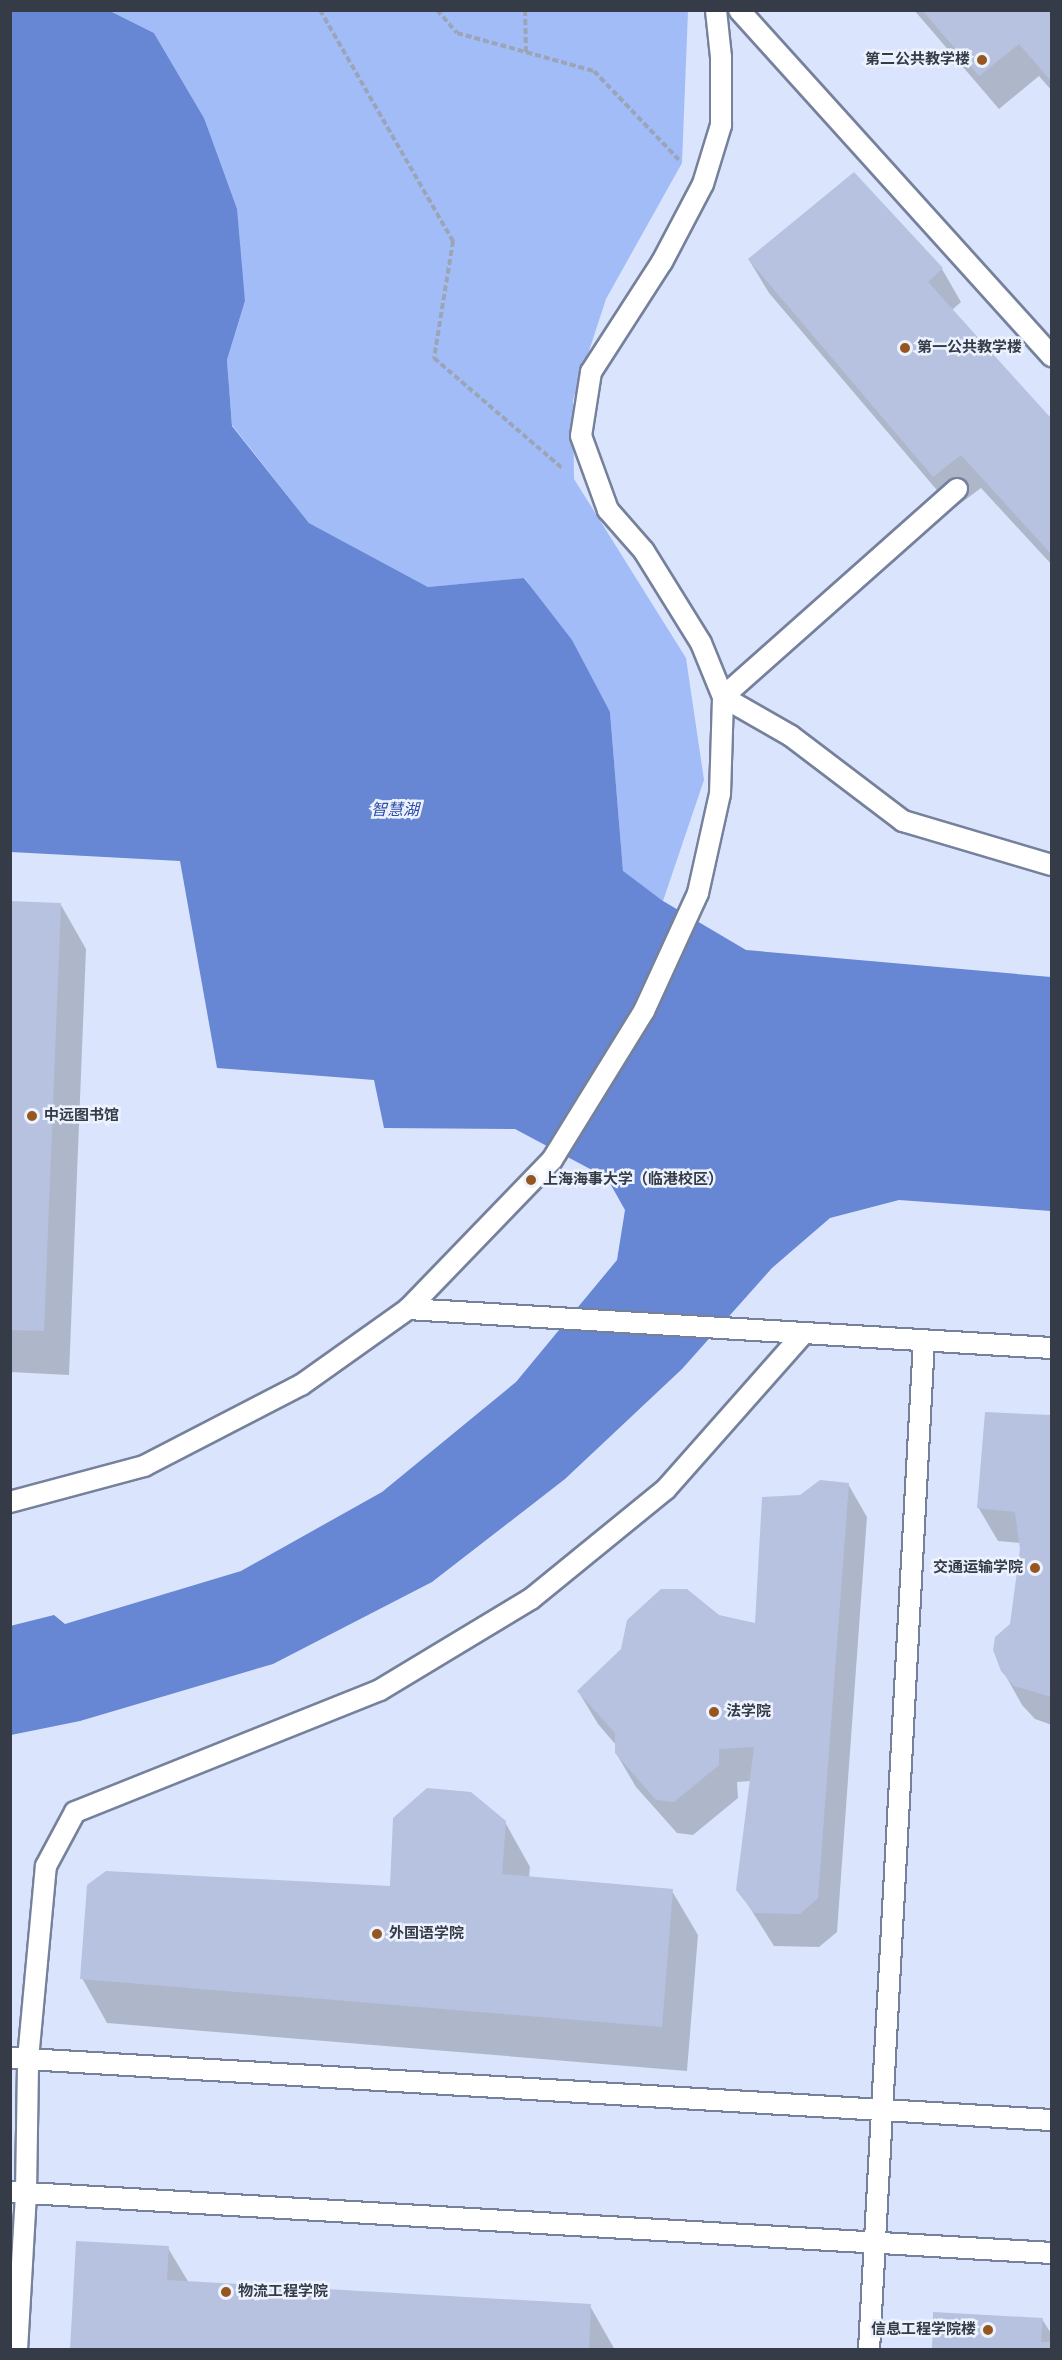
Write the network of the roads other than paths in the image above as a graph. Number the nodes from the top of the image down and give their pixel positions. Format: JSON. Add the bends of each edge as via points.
{"nodes":[{"id":1,"x":716,"y":10,"type":"edge"},
{"id":2,"x":739,"y":10,"type":"edge"},
{"id":3,"x":1052,"y":357,"type":"edge"},
{"id":4,"x":957,"y":489,"type":"dead end"},
{"id":5,"x":723,"y":697,"type":"junction"},
{"id":6,"x":1052,"y":865,"type":"edge"},
{"id":7,"x":408,"y":1309,"type":"junction"},
{"id":8,"x":803,"y":1334,"type":"junction"},
{"id":9,"x":924,"y":1340,"type":"junction"},
{"id":10,"x":1052,"y":1348,"type":"edge"},
{"id":11,"x":10,"y":1502,"type":"edge"},
{"id":12,"x":19,"y":2059,"type":"edge"},
{"id":13,"x":881,"y":2112,"type":"junction"},
{"id":14,"x":1052,"y":2120,"type":"edge"},
{"id":15,"x":18,"y":2192,"type":"edge"},
{"id":16,"x":875,"y":2244,"type":"junction"},
{"id":17,"x":1052,"y":2253,"type":"edge"},
{"id":18,"x":17,"y":2349,"type":"edge"},
{"id":19,"x":869,"y":2349,"type":"edge"}],
"edges":[{"from":1,"to":5,"type":"lane","via":[[721,125],[703,184],[662,262],[591,372],[581,436],[608,510],[644,551],[700,643]]},
{"from":2,"to":3,"type":"lane"},
{"from":4,"to":5,"type":"lane"},
{"from":5,"to":6,"type":"lane","via":[[791,736],[903,821]]},
{"from":5,"to":7,"type":"lane","via":[[720,794],[698,892],[644,1011],[552,1160]]},
{"from":7,"to":8,"type":"lane"},
{"from":7,"to":11,"type":"lane","via":[[301,1385],[144,1466]]},
{"from":8,"to":9,"type":"lane"},
{"from":8,"to":12,"type":"lane","via":[[666,1489],[531,1599],[380,1690],[75,1812],[46,1866]]},
{"from":9,"to":10,"type":"lane"},
{"from":9,"to":13,"type":"lane"},
{"from":12,"to":13,"type":"lane"},
{"from":12,"to":15,"type":"lane"},
{"from":13,"to":14,"type":"lane"},
{"from":13,"to":16,"type":"lane"},
{"from":15,"to":16,"type":"lane"},
{"from":15,"to":18,"type":"lane"},
{"from":16,"to":17,"type":"lane"},
{"from":16,"to":19,"type":"lane"}]}
